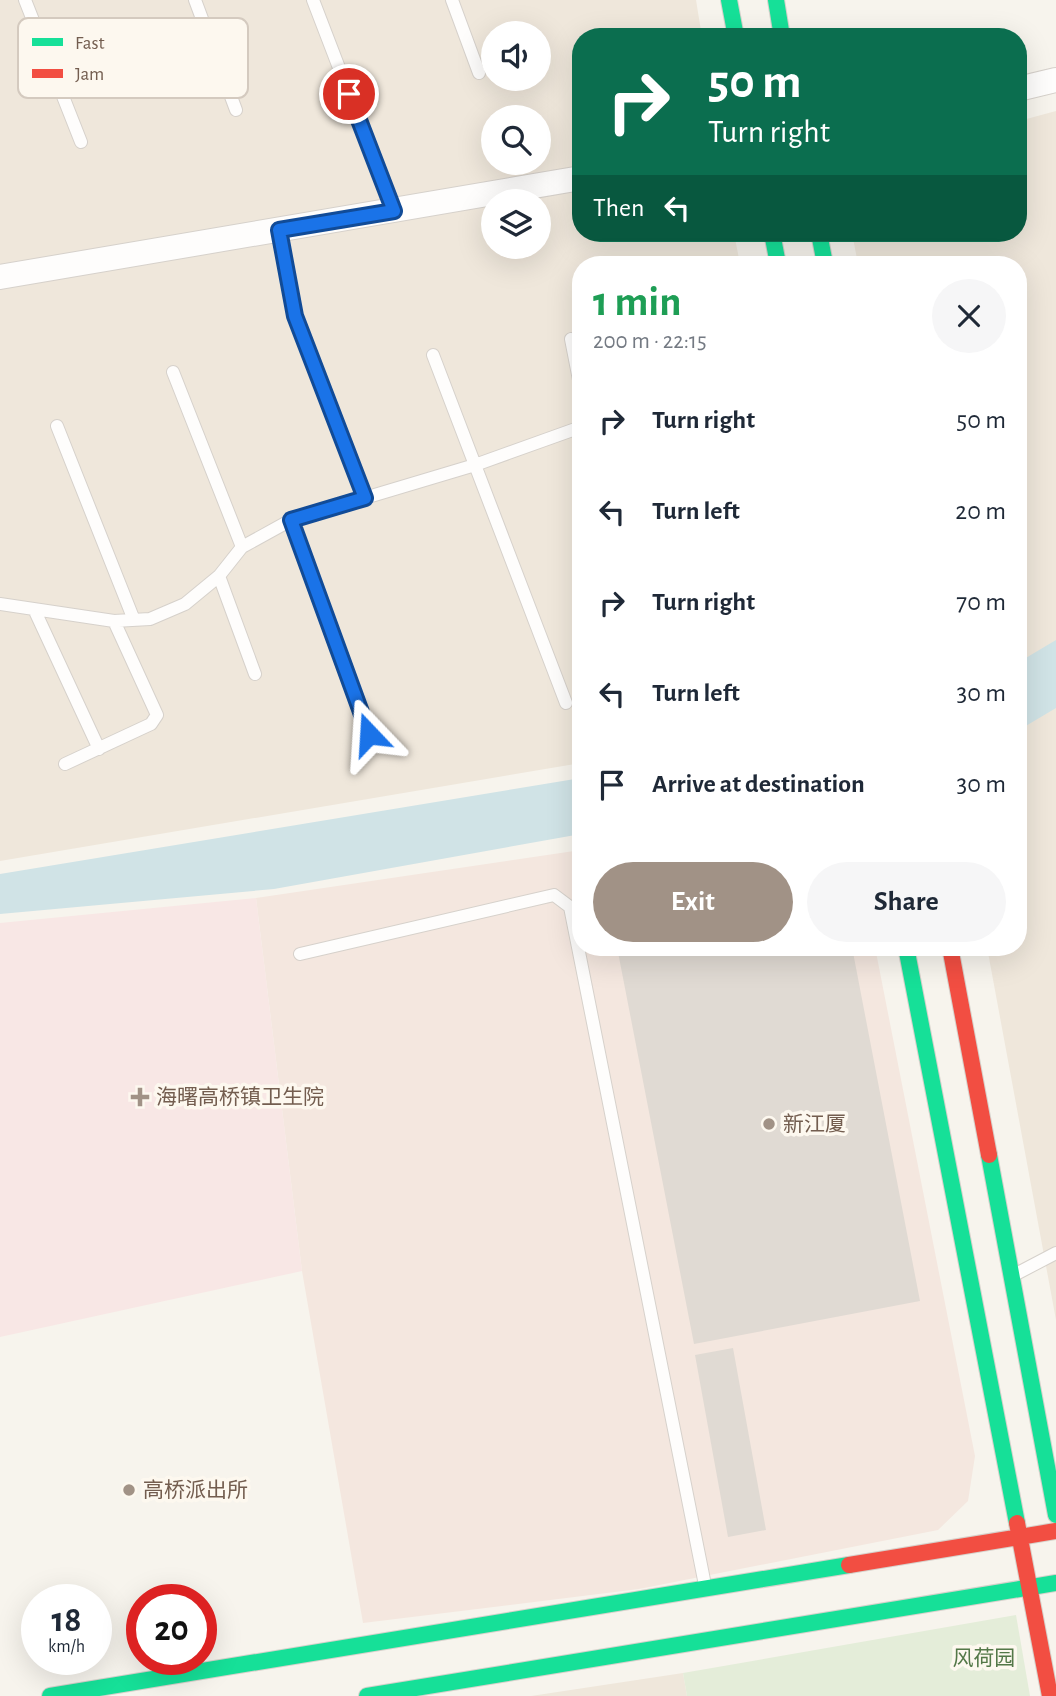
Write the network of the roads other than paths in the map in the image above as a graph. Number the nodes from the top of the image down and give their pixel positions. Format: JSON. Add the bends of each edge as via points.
{"nodes":[{"id":1,"x":25,"y":0,"type":"edge"},
{"id":2,"x":195,"y":0,"type":"edge"},
{"id":3,"x":313,"y":0,"type":"edge"},
{"id":4,"x":452,"y":0,"type":"edge"},
{"id":5,"x":729,"y":0,"type":"edge"},
{"id":6,"x":776,"y":0,"type":"edge"},
{"id":7,"x":32,"y":18,"type":"edge"},
{"id":8,"x":202,"y":18,"type":"edge"},
{"id":9,"x":734,"y":28,"type":"edge"},
{"id":10,"x":781,"y":28,"type":"edge"},
{"id":11,"x":479,"y":72,"type":"dead end"},
{"id":12,"x":1056,"y":80,"type":"edge"},
{"id":13,"x":1027,"y":87,"type":"edge"},
{"id":14,"x":64,"y":98,"type":"edge"},
{"id":15,"x":232,"y":98,"type":"edge"},
{"id":16,"x":236,"y":110,"type":"dead end"},
{"id":17,"x":81,"y":142,"type":"dead end"},
{"id":18,"x":572,"y":180,"type":"edge"},
{"id":19,"x":394,"y":211,"type":"junction"},
{"id":20,"x":279,"y":230,"type":"junction"},
{"id":21,"x":0,"y":277,"type":"edge"},
{"id":22,"x":571,"y":339,"type":"dead end"},
{"id":23,"x":572,"y":344,"type":"edge"},
{"id":24,"x":433,"y":355,"type":"dead end"},
{"id":25,"x":173,"y":372,"type":"dead end"},
{"id":26,"x":57,"y":426,"type":"dead end"},
{"id":27,"x":572,"y":430,"type":"edge"},
{"id":28,"x":475,"y":465,"type":"junction"},
{"id":29,"x":365,"y":498,"type":"junction"},
{"id":30,"x":291,"y":520,"type":"junction"},
{"id":31,"x":242,"y":547,"type":"junction"},
{"id":32,"x":219,"y":576,"type":"junction"},
{"id":33,"x":0,"y":604,"type":"edge"},
{"id":34,"x":34,"y":609,"type":"junction"},
{"id":35,"x":134,"y":620,"type":"junction"},
{"id":36,"x":114,"y":621,"type":"junction"},
{"id":37,"x":255,"y":674,"type":"dead end"},
{"id":38,"x":566,"y":703,"type":"dead end"},
{"id":39,"x":369,"y":734,"type":"dead end"},
{"id":40,"x":99,"y":749,"type":"junction"},
{"id":41,"x":65,"y":764,"type":"dead end"},
{"id":42,"x":572,"y":917,"type":"edge"},
{"id":43,"x":300,"y":954,"type":"dead end"},
{"id":44,"x":580,"y":956,"type":"edge"},
{"id":45,"x":907,"y":956,"type":"edge"},
{"id":46,"x":952,"y":956,"type":"edge"},
{"id":47,"x":1056,"y":1253,"type":"edge"},
{"id":48,"x":1011,"y":1278,"type":"junction"},
{"id":49,"x":1056,"y":1515,"type":"edge"},
{"id":50,"x":1056,"y":1531,"type":"edge"},
{"id":51,"x":1018,"y":1537,"type":"junction"},
{"id":52,"x":1056,"y":1583,"type":"edge"},
{"id":53,"x":1029,"y":1588,"type":"junction"},
{"id":54,"x":706,"y":1589,"type":"junction"},
{"id":55,"x":50,"y":1696,"type":"edge"},
{"id":56,"x":368,"y":1696,"type":"edge"},
{"id":57,"x":1050,"y":1696,"type":"edge"}],
"edges":[{"from":1,"to":7,"type":"lane"},
{"from":2,"to":8,"type":"lane"},
{"from":3,"to":19,"type":"lane"},
{"from":4,"to":11,"type":"lane"},
{"from":5,"to":9,"type":"street"},
{"from":6,"to":10,"type":"street"},
{"from":12,"to":13,"type":"street"},
{"from":14,"to":17,"type":"lane"},
{"from":15,"to":16,"type":"lane"},
{"from":18,"to":19,"type":"street"},
{"from":19,"to":20,"type":"street"},
{"from":20,"to":21,"type":"street"},
{"from":20,"to":29,"type":"lane","via":[[295,316]]},
{"from":22,"to":23,"type":"lane"},
{"from":24,"to":28,"type":"lane"},
{"from":25,"to":31,"type":"lane"},
{"from":26,"to":35,"type":"lane"},
{"from":27,"to":28,"type":"lane"},
{"from":28,"to":29,"type":"lane"},
{"from":28,"to":38,"type":"lane"},
{"from":29,"to":30,"type":"lane"},
{"from":30,"to":31,"type":"lane"},
{"from":30,"to":39,"type":"lane"},
{"from":31,"to":32,"type":"lane"},
{"from":32,"to":35,"type":"lane","via":[[185,604],[150,619]]},
{"from":32,"to":37,"type":"lane"},
{"from":33,"to":34,"type":"lane"},
{"from":34,"to":36,"type":"lane"},
{"from":34,"to":40,"type":"lane"},
{"from":35,"to":36,"type":"lane"},
{"from":36,"to":40,"type":"lane","via":[[157,715],[151,724]]},
{"from":40,"to":41,"type":"lane"},
{"from":42,"to":43,"type":"lane","via":[[570,907],[554,895]]},
{"from":44,"to":54,"type":"lane"},
{"from":45,"to":51,"type":"street"},
{"from":46,"to":48,"type":"street"},
{"from":47,"to":48,"type":"lane"},
{"from":48,"to":49,"type":"street"},
{"from":50,"to":51,"type":"street"},
{"from":51,"to":53,"type":"street"},
{"from":51,"to":54,"type":"street"},
{"from":52,"to":53,"type":"street"},
{"from":53,"to":56,"type":"street"},
{"from":53,"to":57,"type":"street"},
{"from":54,"to":55,"type":"street"}]}
